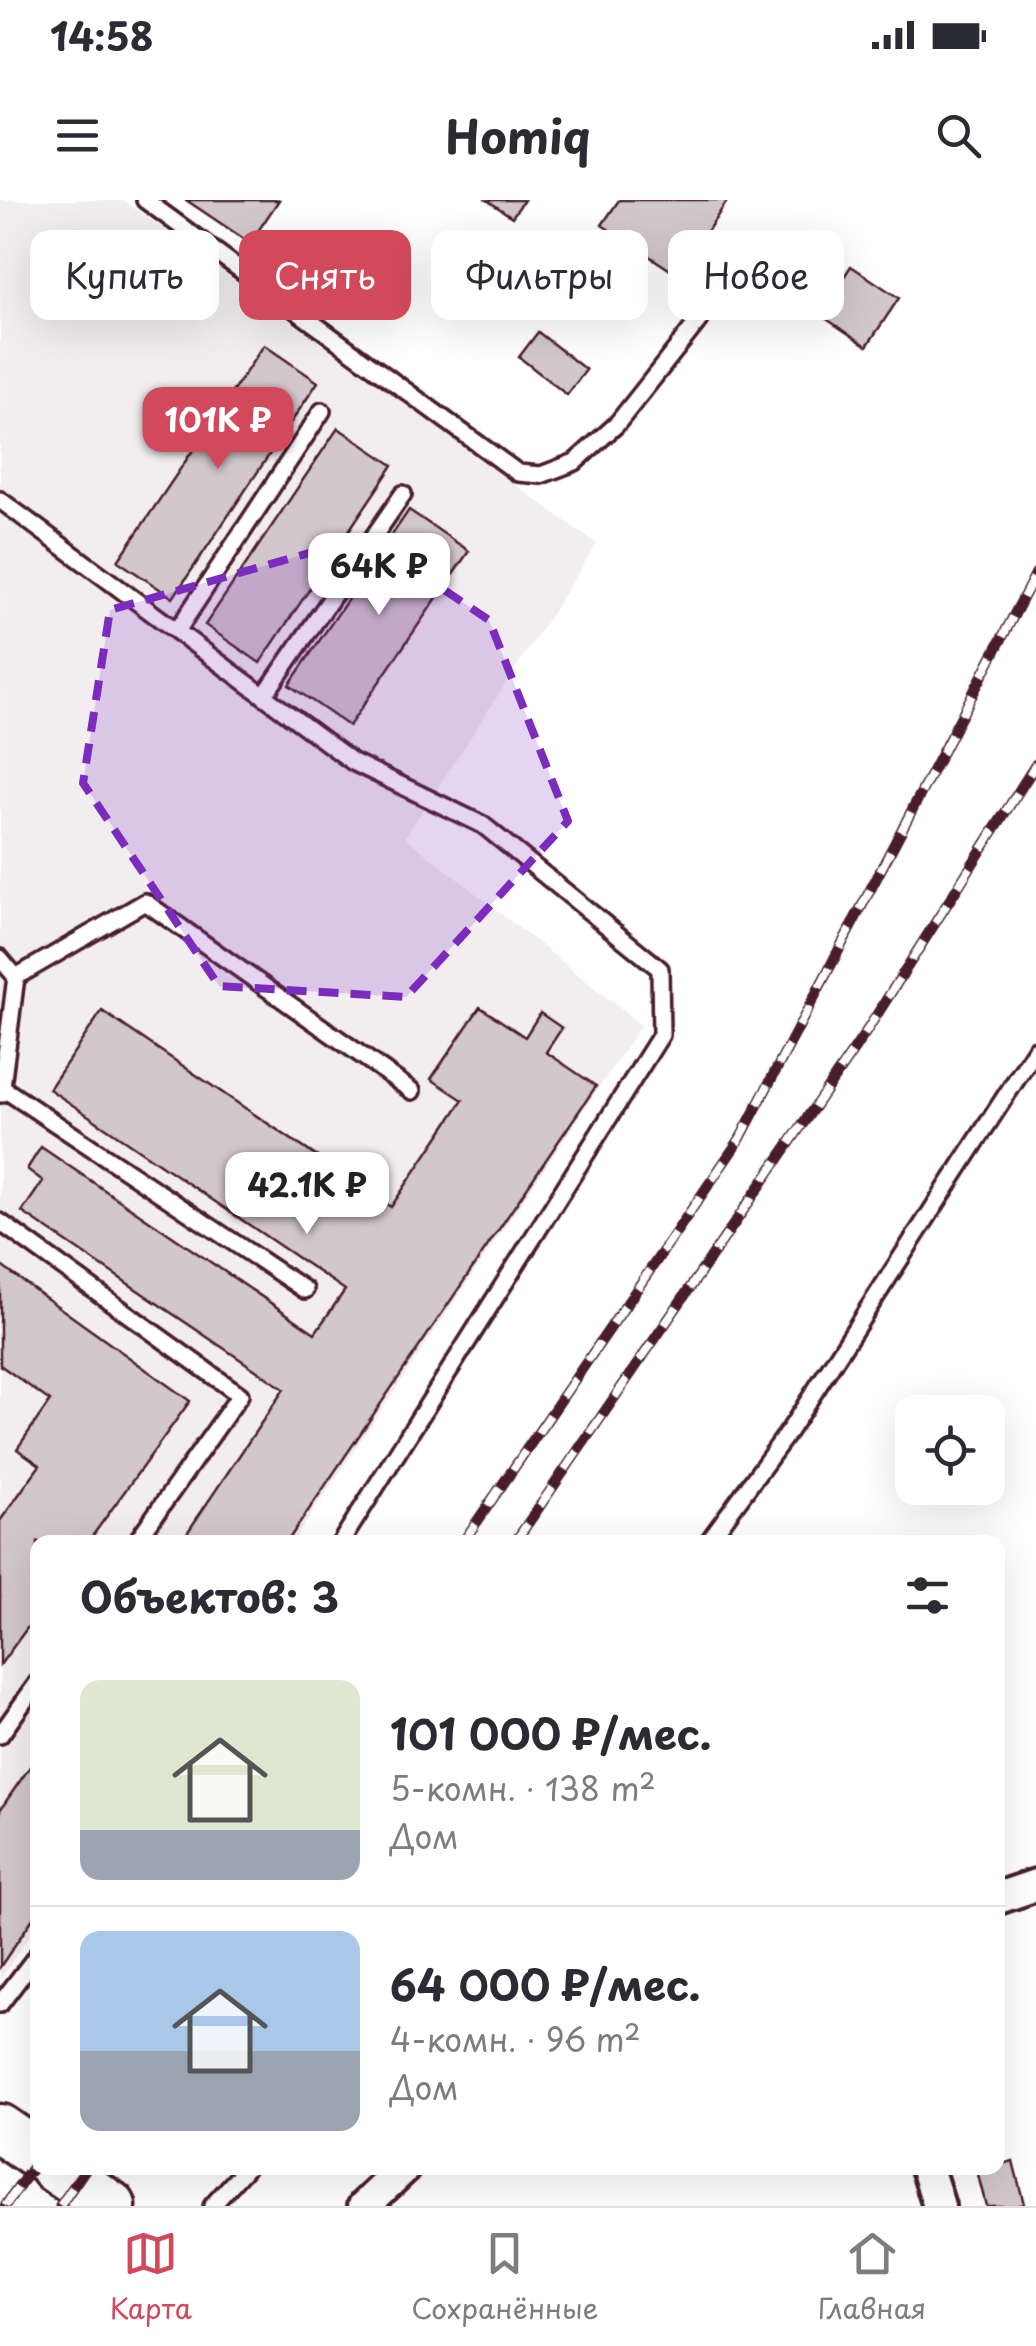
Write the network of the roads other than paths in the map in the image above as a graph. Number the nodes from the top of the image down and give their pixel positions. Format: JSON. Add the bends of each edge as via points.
{"nodes":[{"id":1,"x":145,"y":200,"type":"edge"},
{"id":2,"x":699,"y":320,"type":"edge"},
{"id":3,"x":322,"y":411,"type":"dead end"},
{"id":4,"x":403,"y":494,"type":"dead end"},
{"id":5,"x":0,"y":500,"type":"edge"},
{"id":6,"x":177,"y":631,"type":"junction"},
{"id":7,"x":264,"y":696,"type":"junction"},
{"id":8,"x":0,"y":958,"type":"edge"},
{"id":9,"x":16,"y":977,"type":"junction"},
{"id":10,"x":1036,"y":1050,"type":"edge"},
{"id":11,"x":412,"y":1092,"type":"dead end"},
{"id":12,"x":1,"y":1093,"type":"edge"},
{"id":13,"x":0,"y":1222,"type":"edge"},
{"id":14,"x":306,"y":1290,"type":"dead end"},
{"id":15,"x":141,"y":1535,"type":"edge"},
{"id":16,"x":344,"y":1535,"type":"edge"},
{"id":17,"x":713,"y":1535,"type":"edge"},
{"id":18,"x":30,"y":1693,"type":"edge"},
{"id":19,"x":0,"y":1735,"type":"edge"},
{"id":20,"x":1036,"y":1886,"type":"edge"},
{"id":21,"x":1005,"y":1896,"type":"edge"},
{"id":22,"x":30,"y":1965,"type":"edge"},
{"id":23,"x":0,"y":2004,"type":"edge"},
{"id":24,"x":0,"y":2129,"type":"edge"},
{"id":25,"x":30,"y":2150,"type":"edge"},
{"id":26,"x":65,"y":2175,"type":"edge"},
{"id":27,"x":240,"y":2175,"type":"edge"},
{"id":28,"x":397,"y":2175,"type":"edge"},
{"id":29,"x":929,"y":2175,"type":"edge"},
{"id":30,"x":110,"y":2206,"type":"edge"},
{"id":31,"x":212,"y":2206,"type":"edge"},
{"id":32,"x":364,"y":2206,"type":"edge"},
{"id":33,"x":939,"y":2206,"type":"edge"}],
"edges":[{"from":1,"to":2,"type":"lane","via":[[518,473],[540,475],[575,462],[616,426]]},
{"from":3,"to":6,"type":"lane"},
{"from":4,"to":7,"type":"lane"},
{"from":5,"to":6,"type":"lane"},
{"from":6,"to":7,"type":"lane"},
{"from":7,"to":16,"type":"lane","via":[[353,762],[483,825],[660,968],[661,1035]]},
{"from":8,"to":9,"type":"lane"},
{"from":9,"to":11,"type":"lane","via":[[145,902]]},
{"from":9,"to":12,"type":"lane"},
{"from":10,"to":17,"type":"lane","via":[[789,1431]]},
{"from":12,"to":14,"type":"lane"},
{"from":13,"to":15,"type":"lane","via":[[240,1395]]},
{"from":18,"to":19,"type":"lane"},
{"from":20,"to":21,"type":"street"},
{"from":22,"to":23,"type":"lane"},
{"from":24,"to":25,"type":"main road"},
{"from":26,"to":30,"type":"main road"},
{"from":27,"to":31,"type":"lane"},
{"from":28,"to":32,"type":"street"},
{"from":29,"to":33,"type":"street"}]}
